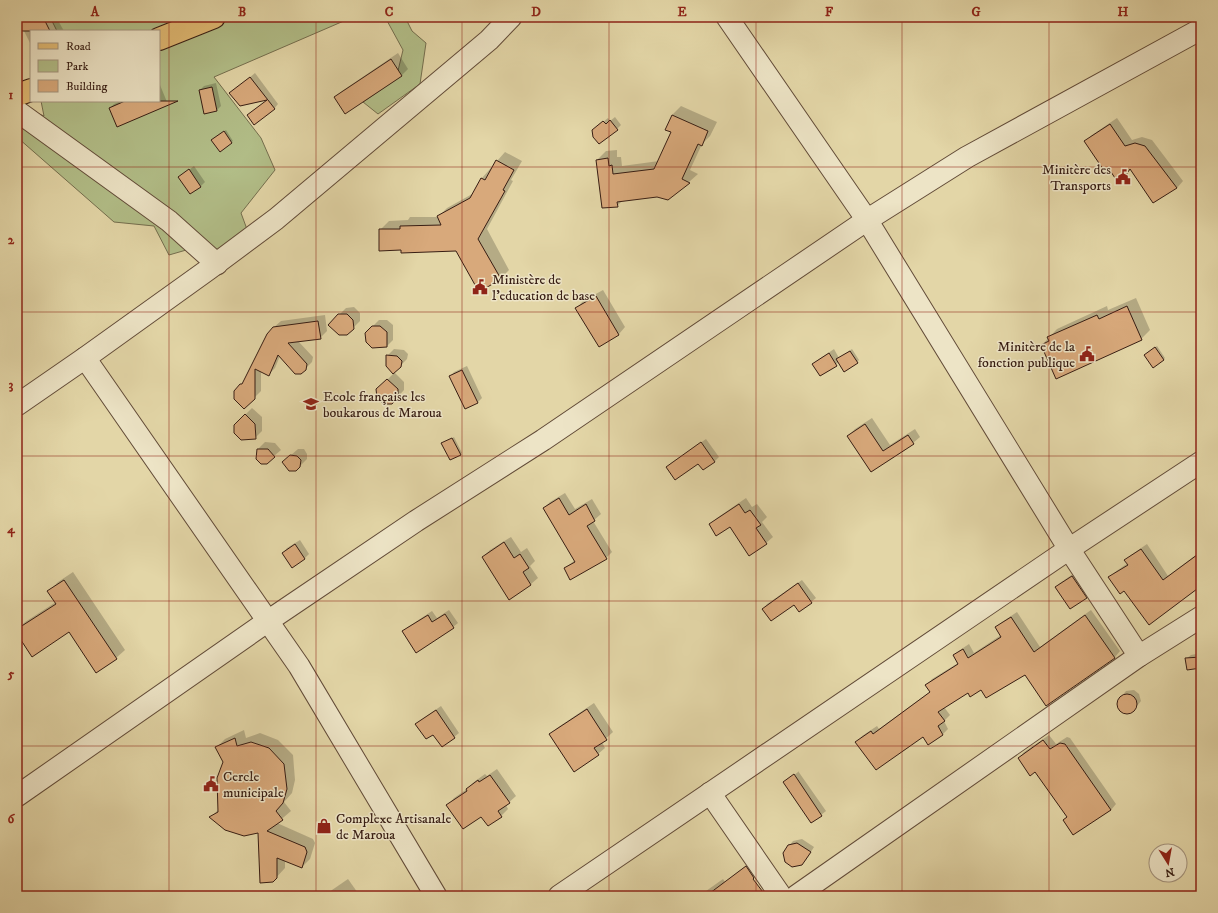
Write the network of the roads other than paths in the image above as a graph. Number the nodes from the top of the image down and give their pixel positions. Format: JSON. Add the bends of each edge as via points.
{"nodes":[{"id":1,"x":214,"y":17,"type":"edge"},
{"id":2,"x":511,"y":17,"type":"edge"},
{"id":3,"x":727,"y":17,"type":"edge"},
{"id":4,"x":1201,"y":29,"type":"edge"},
{"id":5,"x":160,"y":39,"type":"edge"},
{"id":6,"x":30,"y":90,"type":"edge"},
{"id":7,"x":17,"y":95,"type":"edge"},
{"id":8,"x":17,"y":111,"type":"edge"},
{"id":9,"x":867,"y":220,"type":"junction"},
{"id":10,"x":217,"y":264,"type":"junction"},
{"id":11,"x":85,"y":358,"type":"junction"},
{"id":12,"x":17,"y":405,"type":"edge"},
{"id":13,"x":1201,"y":462,"type":"edge"},
{"id":14,"x":1069,"y":549,"type":"junction"},
{"id":15,"x":1201,"y":616,"type":"edge"},
{"id":16,"x":268,"y":621,"type":"junction"},
{"id":17,"x":1139,"y":656,"type":"junction"},
{"id":18,"x":710,"y":793,"type":"junction"},
{"id":19,"x":17,"y":796,"type":"edge"},
{"id":20,"x":436,"y":896,"type":"edge"},
{"id":21,"x":559,"y":896,"type":"edge"},
{"id":22,"x":781,"y":896,"type":"edge"},
{"id":23,"x":796,"y":896,"type":"edge"}],
"edges":[{"from":1,"to":5,"type":"main road"},
{"from":2,"to":10,"type":"street","via":[[489,40],[276,219]]},
{"from":3,"to":9,"type":"street"},
{"from":4,"to":9,"type":"street","via":[[967,157]]},
{"from":6,"to":7,"type":"main road"},
{"from":8,"to":10,"type":"street","via":[[169,221]]},
{"from":9,"to":14,"type":"street"},
{"from":9,"to":16,"type":"street","via":[[550,435]]},
{"from":10,"to":11,"type":"street"},
{"from":11,"to":12,"type":"street"},
{"from":11,"to":16,"type":"street"},
{"from":13,"to":14,"type":"street"},
{"from":14,"to":17,"type":"street"},
{"from":14,"to":18,"type":"street"},
{"from":15,"to":17,"type":"street"},
{"from":16,"to":19,"type":"street"},
{"from":16,"to":20,"type":"street","via":[[299,666]]},
{"from":17,"to":23,"type":"street"},
{"from":18,"to":21,"type":"street"},
{"from":18,"to":22,"type":"street"}]}
